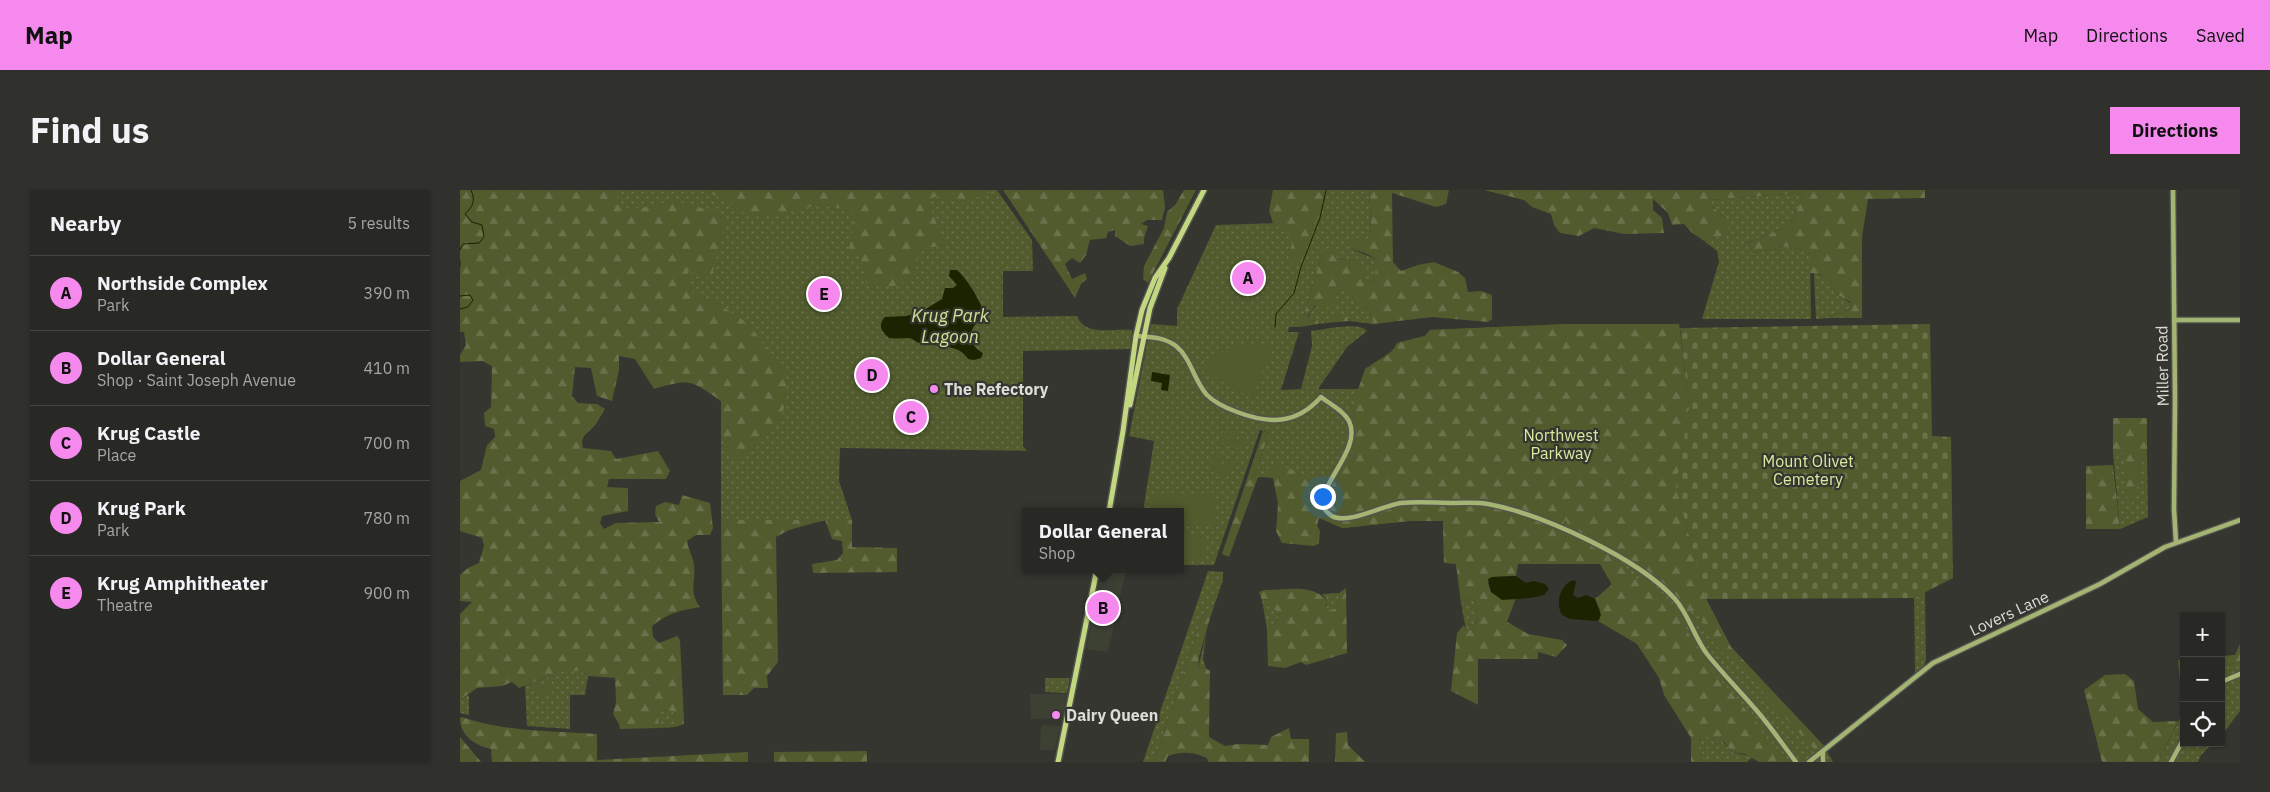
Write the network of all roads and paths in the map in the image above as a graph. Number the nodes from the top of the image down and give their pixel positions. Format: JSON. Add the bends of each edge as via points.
{"nodes":[{"id":1,"x":1204,"y":190,"type":"edge"},
{"id":2,"x":2174,"y":190,"type":"edge"},
{"id":3,"x":1169,"y":258,"type":"junction"},
{"id":4,"x":2174,"y":320,"type":"junction"},
{"id":5,"x":2240,"y":320,"type":"edge"},
{"id":6,"x":1136,"y":336,"type":"junction"},
{"id":7,"x":1145,"y":336,"type":"junction"},
{"id":8,"x":1123,"y":431,"type":"junction"},
{"id":9,"x":1110,"y":508,"type":"edge"},
{"id":10,"x":2240,"y":520,"type":"edge"},
{"id":11,"x":2176,"y":542,"type":"junction"},
{"id":12,"x":1096,"y":573,"type":"edge"},
{"id":13,"x":2240,"y":674,"type":"edge"},
{"id":14,"x":2225,"y":680,"type":"edge"},
{"id":15,"x":2180,"y":745,"type":"edge"},
{"id":16,"x":1823,"y":751,"type":"junction"},
{"id":17,"x":1058,"y":762,"type":"edge"},
{"id":18,"x":1796,"y":762,"type":"edge"},
{"id":19,"x":1809,"y":762,"type":"edge"},
{"id":20,"x":1823,"y":762,"type":"edge"},
{"id":21,"x":2171,"y":762,"type":"edge"}],
"edges":[{"from":1,"to":3,"type":"main road"},
{"from":2,"to":4,"type":"street","name":"Miller Road"},
{"from":3,"to":6,"type":"main road","via":[[1150,289]]},
{"from":3,"to":7,"type":"main road","via":[[1150,308]]},
{"from":4,"to":5,"type":"street"},
{"from":4,"to":11,"type":"street","name":"Miller Road"},
{"from":6,"to":7,"type":"street"},
{"from":6,"to":8,"type":"main road"},
{"from":7,"to":8,"type":"main road"},
{"from":7,"to":18,"type":"street","via":[[1162,338],[1179,348],[1206,394],[1231,410],[1275,421],[1298,415],[1321,397],[1345,415],[1352,427],[1351,444],[1323,499],[1333,517],[1345,519],[1402,503],[1486,503],[1558,527],[1631,564],[1674,599],[1706,652]]},
{"from":8,"to":9,"type":"main road"},
{"from":10,"to":11,"type":"street","name":"Lovers Lane"},
{"from":11,"to":16,"type":"street","name":"Lovers Lane","via":[[2100,584],[1933,663]]},
{"from":12,"to":17,"type":"main road"},
{"from":13,"to":14,"type":"street"},
{"from":15,"to":21,"type":"street"},
{"from":16,"to":19,"type":"street","name":"Lovers Lane"},
{"from":16,"to":20,"type":"street"}]}
